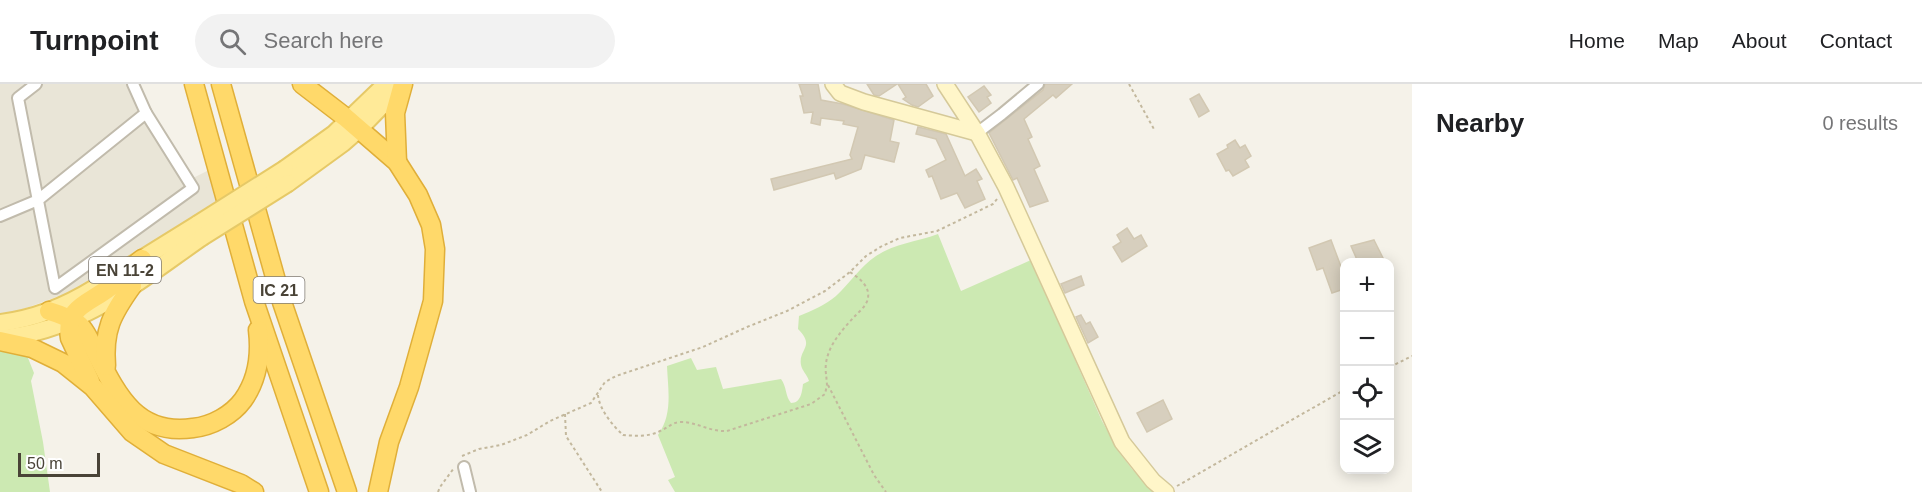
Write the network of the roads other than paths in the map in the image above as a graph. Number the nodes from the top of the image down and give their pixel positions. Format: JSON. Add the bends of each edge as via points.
{"nodes":[{"id":1,"x":36,"y":84,"type":"edge"},
{"id":2,"x":133,"y":84,"type":"edge"},
{"id":3,"x":194,"y":84,"type":"edge"},
{"id":4,"x":221,"y":84,"type":"edge"},
{"id":5,"x":302,"y":84,"type":"edge"},
{"id":6,"x":397,"y":84,"type":"edge"},
{"id":7,"x":403,"y":84,"type":"edge"},
{"id":8,"x":833,"y":84,"type":"edge"},
{"id":9,"x":1038,"y":84,"type":"edge"},
{"id":10,"x":947,"y":85,"type":"edge"},
{"id":11,"x":387,"y":92,"type":"edge"},
{"id":12,"x":146,"y":112,"type":"junction"},
{"id":13,"x":354,"y":125,"type":"junction"},
{"id":14,"x":977,"y":133,"type":"junction"},
{"id":15,"x":397,"y":162,"type":"junction"},
{"id":16,"x":38,"y":200,"type":"junction"},
{"id":17,"x":0,"y":216,"type":"edge"},
{"id":18,"x":200,"y":231,"type":"junction"},
{"id":19,"x":142,"y":259,"type":"junction"},
{"id":20,"x":132,"y":286,"type":"junction"},
{"id":21,"x":255,"y":301,"type":"junction"},
{"id":22,"x":49,"y":311,"type":"junction"},
{"id":23,"x":71,"y":321,"type":"junction"},
{"id":24,"x":0,"y":323,"type":"edge"},
{"id":25,"x":0,"y":340,"type":"edge"},
{"id":26,"x":106,"y":374,"type":"junction"},
{"id":27,"x":93,"y":387,"type":"junction"},
{"id":28,"x":464,"y":467,"type":"dead end"},
{"id":29,"x":1171,"y":489,"type":"edge"},
{"id":30,"x":254,"y":492,"type":"edge"},
{"id":31,"x":319,"y":492,"type":"edge"},
{"id":32,"x":346,"y":492,"type":"edge"},
{"id":33,"x":378,"y":492,"type":"edge"},
{"id":34,"x":470,"y":492,"type":"edge"}],
"edges":[{"from":1,"to":16,"type":"street","via":[[18,98]]},
{"from":2,"to":12,"type":"street"},
{"from":3,"to":21,"type":"highway","number":"IC 21"},
{"from":4,"to":32,"type":"highway","number":"IC 21","via":[[282,302]]},
{"from":5,"to":13,"type":"highway"},
{"from":6,"to":11,"type":"street"},
{"from":7,"to":11,"type":"main road","number":"EN 11-2"},
{"from":7,"to":15,"type":"highway","via":[[395,112]]},
{"from":8,"to":14,"type":"street","via":[[840,93],[864,102]]},
{"from":9,"to":14,"type":"street"},
{"from":10,"to":14,"type":"street"},
{"from":11,"to":13,"type":"main road","number":"EN 11-2"},
{"from":12,"to":16,"type":"street"},
{"from":12,"to":16,"type":"street","via":[[193,188],[56,288]]},
{"from":13,"to":15,"type":"highway"},
{"from":13,"to":18,"type":"main road","number":"EN 11-2","bridge":true,"via":[[343,143]]},
{"from":14,"to":29,"type":"street","via":[[1006,187],[1122,442],[1153,481]]},
{"from":15,"to":33,"type":"highway","via":[[431,225],[435,249],[433,301],[389,442]]},
{"from":16,"to":17,"type":"street"},
{"from":18,"to":19,"type":"main road","number":"EN 11-2"},
{"from":18,"to":20,"type":"main road","number":"EN 11-2"},
{"from":19,"to":22,"type":"main road","number":"EN 11-2","via":[[84,295]]},
{"from":19,"to":23,"type":"highway","via":[[106,290],[81,304]]},
{"from":20,"to":23,"type":"main road","number":"EN 11-2"},
{"from":20,"to":26,"type":"highway","via":[[117,307],[106,334]]},
{"from":21,"to":26,"type":"highway","via":[[259,353],[254,381],[240,404],[214,423],[178,429],[152,424],[123,402]]},
{"from":21,"to":31,"type":"highway","number":"IC 21"},
{"from":22,"to":23,"type":"highway"},
{"from":22,"to":24,"type":"main road","number":"EN 11-2"},
{"from":23,"to":25,"type":"main road","number":"EN 11-2"},
{"from":23,"to":26,"type":"highway","via":[[79,324]]},
{"from":23,"to":27,"type":"highway","via":[[70,338]]},
{"from":25,"to":27,"type":"highway","via":[[48,354]]},
{"from":27,"to":30,"type":"highway","via":[[132,432],[164,454]]},
{"from":28,"to":34,"type":"street"}]}
